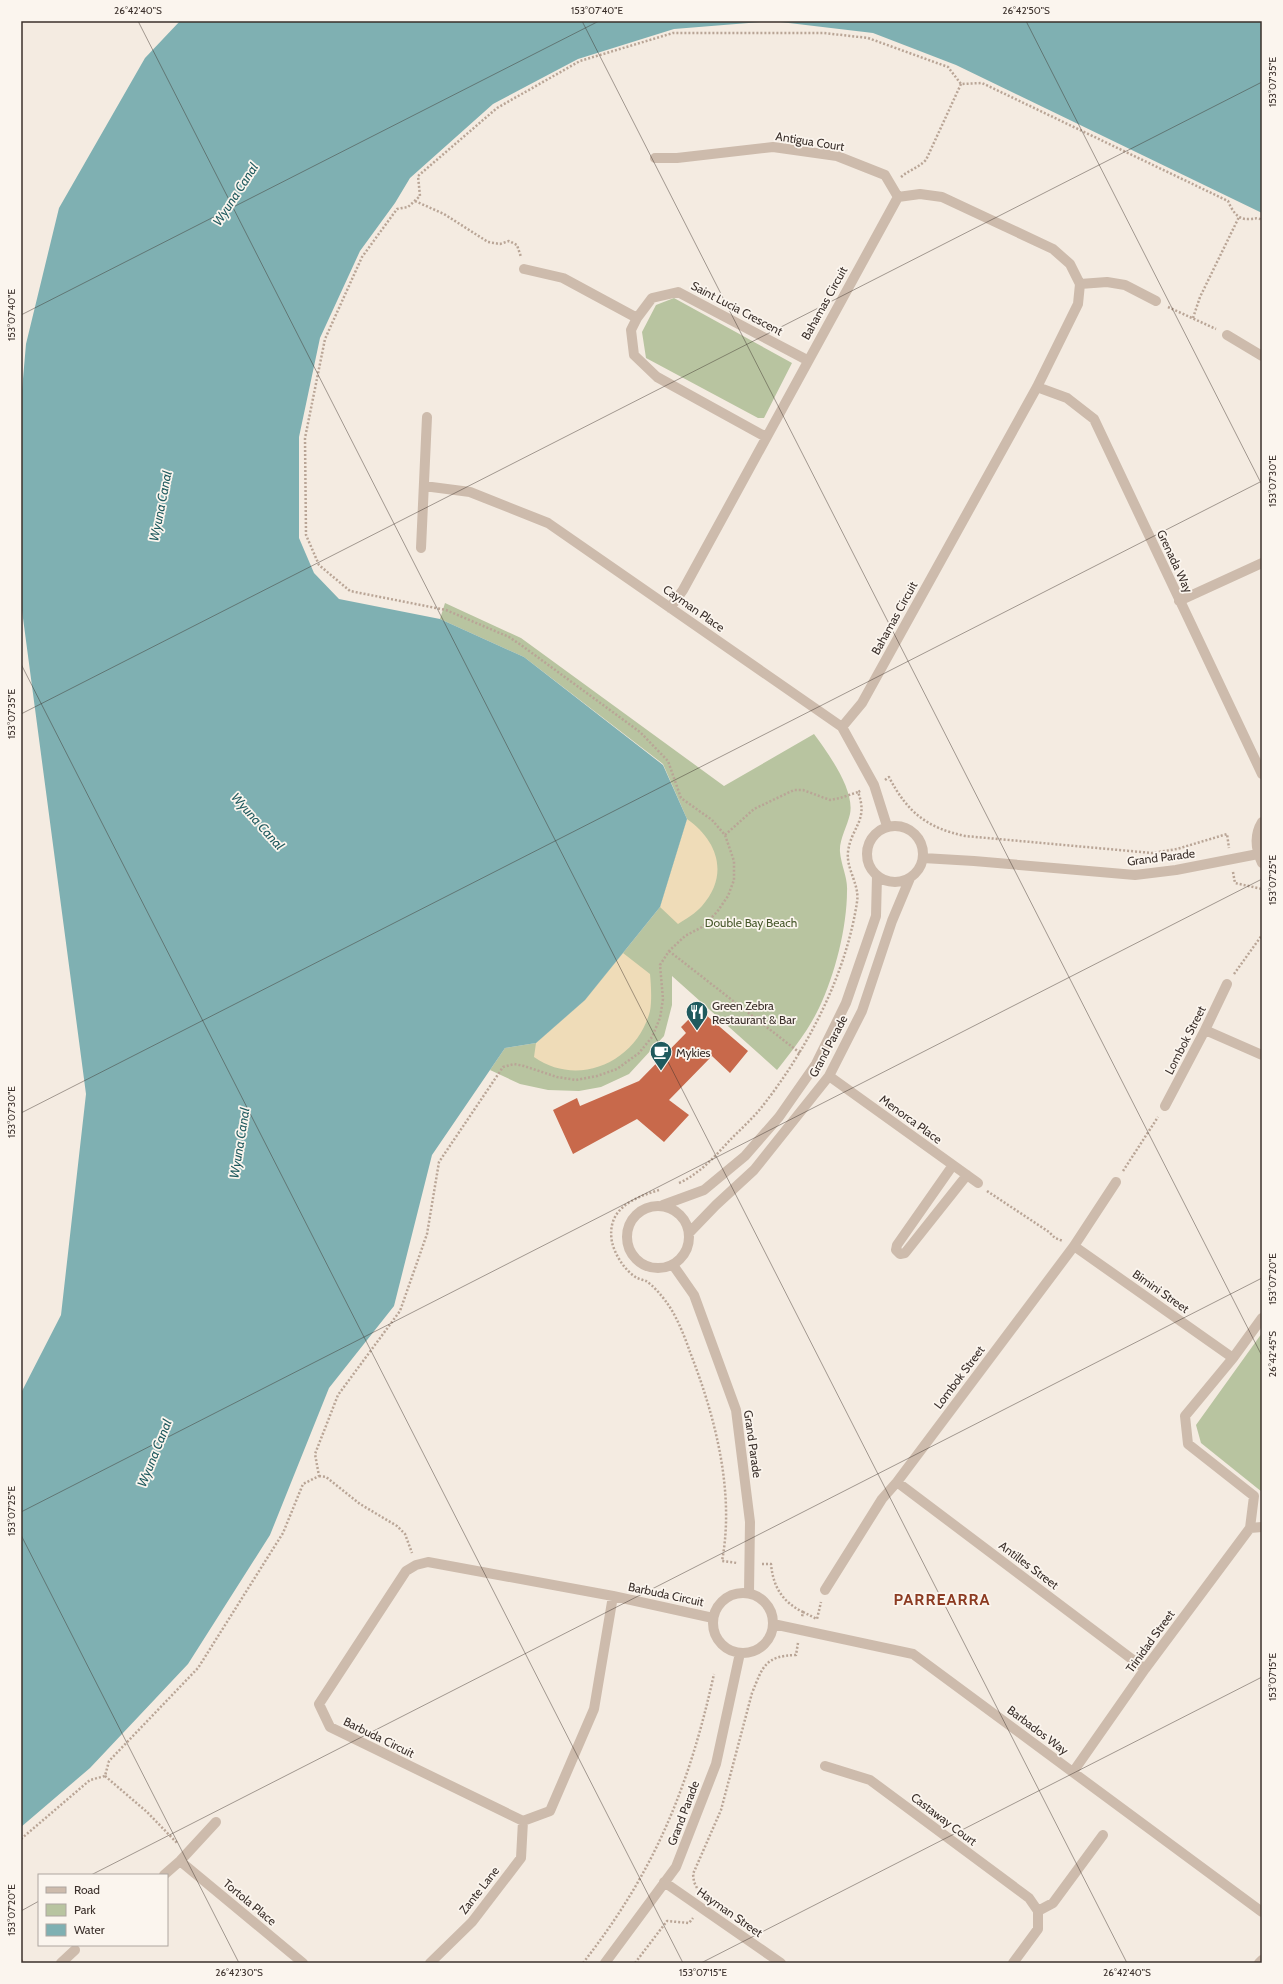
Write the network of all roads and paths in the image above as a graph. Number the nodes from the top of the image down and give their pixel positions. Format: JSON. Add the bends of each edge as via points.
{"nodes":[{"id":1,"x":961,"y":84,"type":"junction"},
{"id":2,"x":655,"y":158,"type":"dead end"},
{"id":3,"x":898,"y":197,"type":"junction"},
{"id":4,"x":415,"y":201,"type":"junction"},
{"id":5,"x":1239,"y":216,"type":"junction"},
{"id":6,"x":1262,"y":220,"type":"edge"},
{"id":7,"x":524,"y":269,"type":"joint"},
{"id":8,"x":1080,"y":284,"type":"junction"},
{"id":9,"x":1156,"y":301,"type":"joint"},
{"id":10,"x":637,"y":318,"type":"junction"},
{"id":11,"x":1193,"y":318,"type":"junction"},
{"id":12,"x":1227,"y":335,"type":"joint"},
{"id":13,"x":1262,"y":356,"type":"edge"},
{"id":14,"x":807,"y":360,"type":"junction"},
{"id":15,"x":1037,"y":388,"type":"junction"},
{"id":16,"x":427,"y":417,"type":"dead end"},
{"id":17,"x":766,"y":437,"type":"junction"},
{"id":18,"x":424,"y":486,"type":"junction"},
{"id":19,"x":421,"y":548,"type":"dead end"},
{"id":20,"x":1262,"y":563,"type":"edge"},
{"id":21,"x":1179,"y":601,"type":"junction"},
{"id":22,"x":670,"y":608,"type":"junction"},
{"id":23,"x":842,"y":727,"type":"junction"},
{"id":24,"x":1262,"y":774,"type":"edge"},
{"id":25,"x":858,"y":792,"type":"dead end"},
{"id":26,"x":1262,"y":822,"type":"edge"},
{"id":27,"x":887,"y":826,"type":"junction"},
{"id":28,"x":725,"y":835,"type":"junction"},
{"id":29,"x":923,"y":858,"type":"junction"},
{"id":30,"x":1260,"y":858,"type":"edge"},
{"id":31,"x":877,"y":876,"type":"junction"},
{"id":32,"x":910,"y":878,"type":"junction"},
{"id":33,"x":1262,"y":935,"type":"edge"},
{"id":34,"x":669,"y":951,"type":"junction"},
{"id":35,"x":1227,"y":984,"type":"joint"},
{"id":36,"x":1205,"y":1030,"type":"junction"},
{"id":37,"x":800,"y":1053,"type":"dead end"},
{"id":38,"x":1262,"y":1055,"type":"edge"},
{"id":39,"x":830,"y":1076,"type":"junction"},
{"id":40,"x":1165,"y":1106,"type":"joint"},
{"id":41,"x":953,"y":1165,"type":"junction"},
{"id":42,"x":967,"y":1175,"type":"junction"},
{"id":43,"x":1116,"y":1182,"type":"joint"},
{"id":44,"x":978,"y":1183,"type":"joint"},
{"id":45,"x":663,"y":1205,"type":"junction"},
{"id":46,"x":689,"y":1233,"type":"junction"},
{"id":47,"x":1074,"y":1246,"type":"junction"},
{"id":48,"x":673,"y":1265,"type":"junction"},
{"id":49,"x":1262,"y":1318,"type":"edge"},
{"id":50,"x":1233,"y":1358,"type":"junction"},
{"id":51,"x":319,"y":1476,"type":"junction"},
{"id":52,"x":897,"y":1482,"type":"junction"},
{"id":53,"x":1262,"y":1527,"type":"edge"},
{"id":54,"x":1250,"y":1528,"type":"junction"},
{"id":55,"x":771,"y":1564,"type":"dead end"},
{"id":56,"x":416,"y":1565,"type":"junction"},
{"id":57,"x":825,"y":1590,"type":"joint"},
{"id":58,"x":749,"y":1593,"type":"junction"},
{"id":59,"x":613,"y":1596,"type":"junction"},
{"id":60,"x":803,"y":1612,"type":"junction"},
{"id":61,"x":713,"y":1618,"type":"junction"},
{"id":62,"x":773,"y":1624,"type":"junction"},
{"id":63,"x":800,"y":1631,"type":"junction"},
{"id":64,"x":740,"y":1653,"type":"junction"},
{"id":65,"x":1145,"y":1669,"type":"junction"},
{"id":66,"x":714,"y":1674,"type":"dead end"},
{"id":67,"x":824,"y":1766,"type":"dead end"},
{"id":68,"x":1073,"y":1772,"type":"junction"},
{"id":69,"x":105,"y":1776,"type":"junction"},
{"id":70,"x":523,"y":1821,"type":"junction"},
{"id":71,"x":216,"y":1822,"type":"dead end"},
{"id":72,"x":1103,"y":1835,"type":"dead end"},
{"id":73,"x":21,"y":1839,"type":"edge"},
{"id":74,"x":187,"y":1853,"type":"junction"},
{"id":75,"x":180,"y":1861,"type":"junction"},
{"id":76,"x":165,"y":1874,"type":"edge"},
{"id":77,"x":664,"y":1882,"type":"junction"},
{"id":78,"x":698,"y":1890,"type":"dead end"},
{"id":79,"x":701,"y":1908,"type":"junction"},
{"id":80,"x":1038,"y":1910,"type":"junction"},
{"id":81,"x":1262,"y":1912,"type":"edge"},
{"id":82,"x":75,"y":1950,"type":"dead end"},
{"id":83,"x":21,"y":1960,"type":"edge"},
{"id":84,"x":770,"y":1960,"type":"edge"},
{"id":85,"x":1262,"y":1960,"type":"edge"},
{"id":86,"x":24,"y":1963,"type":"edge"},
{"id":87,"x":61,"y":1963,"type":"edge"},
{"id":88,"x":303,"y":1963,"type":"edge"},
{"id":89,"x":430,"y":1963,"type":"edge"},
{"id":90,"x":582,"y":1963,"type":"edge"},
{"id":91,"x":605,"y":1963,"type":"edge"},
{"id":92,"x":636,"y":1963,"type":"edge"},
{"id":93,"x":781,"y":1963,"type":"edge"},
{"id":94,"x":1013,"y":1963,"type":"edge"},
{"id":95,"x":1260,"y":1963,"type":"edge"}],
"edges":[{"from":1,"to":3,"type":"path","via":[[926,160],[900,178]]},
{"from":1,"to":4,"type":"path","via":[[948,67],[868,38],[824,33],[673,33],[580,61],[497,108],[418,176],[420,196]]},
{"from":1,"to":5,"type":"path","via":[[982,83],[1228,201],[1232,212]]},
{"from":2,"to":3,"type":"street","name":"Antigua Court","via":[[677,158],[773,147],[837,156],[885,174]]},
{"from":3,"to":8,"type":"street","via":[[920,194],[942,197],[1053,249],[1070,264]]},
{"from":3,"to":14,"type":"street","name":"Bahamas Circuit"},
{"from":4,"to":7,"type":"path","via":[[444,214],[488,242],[500,244],[509,240],[517,245]]},
{"from":4,"to":28,"type":"path","via":[[397,209],[362,257],[325,339],[305,438],[306,535],[318,565],[350,590],[446,610],[509,637],[640,732],[668,762],[681,798],[712,820]]},
{"from":5,"to":6,"type":"path","via":[[1247,220]]},
{"from":5,"to":11,"type":"path","via":[[1200,297]]},
{"from":7,"to":10,"type":"street","via":[[563,278]]},
{"from":8,"to":9,"type":"street","via":[[1106,282],[1125,285]]},
{"from":8,"to":15,"type":"street","name":"Bahamas Circuit","via":[[1078,304]]},
{"from":9,"to":11,"type":"path"},
{"from":10,"to":14,"type":"street","name":"Saint Lucia Crescent","via":[[652,298],[678,292]]},
{"from":10,"to":17,"type":"street","name":"Saint Lucia Crescent","via":[[631,330],[634,355],[657,377]]},
{"from":11,"to":12,"type":"path"},
{"from":12,"to":13,"type":"street"},
{"from":14,"to":17,"type":"street","name":"Bahamas Circuit"},
{"from":15,"to":21,"type":"street","name":"Grenada Way","via":[[1068,398],[1094,418]]},
{"from":15,"to":23,"type":"street","name":"Bahamas Circuit","via":[[862,703]]},
{"from":16,"to":18,"type":"street"},
{"from":17,"to":22,"type":"street","name":"Bahamas Circuit","via":[[683,590]]},
{"from":18,"to":19,"type":"street"},
{"from":18,"to":22,"type":"street","name":"Cayman Place","via":[[470,492],[548,523]]},
{"from":20,"to":21,"type":"street"},
{"from":21,"to":24,"type":"street","name":"Grenada Way"},
{"from":22,"to":23,"type":"street","name":"Cayman Place"},
{"from":23,"to":27,"type":"street","name":"Cayman Place","via":[[874,785]]},
{"from":25,"to":28,"type":"path","via":[[830,800],[802,790],[794,790],[754,809]]},
{"from":26,"to":30,"type":"street","via":[[1256,840]]},
{"from":27,"to":29,"type":"street","via":[[905,827],[913,832],[923,848]]},
{"from":27,"to":31,"type":"street","via":[[874,834],[866,848],[868,863]]},
{"from":28,"to":34,"type":"path","via":[[734,861],[734,880],[728,896],[718,912],[702,927],[685,936]]},
{"from":29,"to":30,"type":"street","name":"Grand Parade","via":[[1135,875]]},
{"from":29,"to":32,"type":"street","via":[[916,873]]},
{"from":31,"to":32,"type":"street","via":[[893,882],[902,882]]},
{"from":31,"to":45,"type":"street","name":"Grand Parade","via":[[876,916],[846,1003],[816,1064],[779,1117],[745,1156],[704,1190]]},
{"from":32,"to":39,"type":"street","name":"Grand Parade","via":[[892,920],[862,1011]]},
{"from":33,"to":35,"type":"path"},
{"from":34,"to":37,"type":"path"},
{"from":34,"to":51,"type":"path","via":[[660,965],[664,999],[660,1018],[652,1037],[639,1053],[617,1069],[576,1080],[514,1064],[503,1067],[439,1162],[427,1234],[400,1311],[338,1395],[315,1454]]},
{"from":35,"to":36,"type":"street","name":"Lombok Street"},
{"from":36,"to":38,"type":"street"},
{"from":36,"to":40,"type":"street","name":"Lombok Street"},
{"from":39,"to":41,"type":"street","name":"Menorca Place"},
{"from":39,"to":46,"type":"street","name":"Grand Parade","via":[[754,1170]]},
{"from":40,"to":43,"type":"path"},
{"from":41,"to":42,"type":"street","name":"Menorca Place"},
{"from":41,"to":42,"type":"street","via":[[897,1245],[896,1250],[900,1254],[905,1253]]},
{"from":42,"to":44,"type":"street","name":"Menorca Place"},
{"from":43,"to":47,"type":"street","name":"Lombok Street"},
{"from":44,"to":47,"type":"path","via":[[993,1197],[1009,1205],[1055,1238]]},
{"from":45,"to":46,"type":"street","via":[[681,1215]]},
{"from":45,"to":48,"type":"street","via":[[642,1209],[634,1216],[628,1225],[627,1241],[633,1256],[642,1264],[652,1268]]},
{"from":46,"to":48,"type":"street","via":[[686,1251]]},
{"from":47,"to":50,"type":"street","name":"Bimini Street"},
{"from":47,"to":52,"type":"street","name":"Lombok Street"},
{"from":48,"to":58,"type":"street","name":"Grand Parade","via":[[694,1295],[736,1410],[750,1522]]},
{"from":49,"to":50,"type":"street"},
{"from":50,"to":54,"type":"street","via":[[1185,1416],[1188,1444],[1254,1496]]},
{"from":51,"to":56,"type":"path","via":[[326,1477],[360,1504],[397,1526],[405,1534]]},
{"from":51,"to":69,"type":"path","via":[[303,1484],[284,1533],[198,1668],[109,1761]]},
{"from":52,"to":57,"type":"street","name":"Lombok Street","via":[[882,1498]]},
{"from":52,"to":65,"type":"street","name":"Antilles Street"},
{"from":53,"to":54,"type":"street"},
{"from":54,"to":65,"type":"street","name":"Trinidad Street"},
{"from":55,"to":60,"type":"path","via":[[776,1589]]},
{"from":56,"to":59,"type":"street","name":"Barbuda Circuit","via":[[428,1562]]},
{"from":56,"to":70,"type":"street","name":"Barbuda Circuit","via":[[406,1572],[319,1704],[330,1728]]},
{"from":57,"to":60,"type":"path","via":[[817,1619]]},
{"from":58,"to":61,"type":"street","via":[[739,1593],[722,1601]]},
{"from":58,"to":62,"type":"street","via":[[757,1596],[769,1608]]},
{"from":59,"to":61,"type":"street","name":"Barbuda Circuit"},
{"from":59,"to":70,"type":"street","name":"Barbuda Circuit","via":[[594,1709],[550,1811]]},
{"from":60,"to":63,"type":"path"},
{"from":61,"to":64,"type":"street","via":[[713,1627],[719,1641],[730,1650]]},
{"from":62,"to":63,"type":"street","name":"Barbados Way"},
{"from":62,"to":64,"type":"street","via":[[771,1634],[759,1649]]},
{"from":63,"to":68,"type":"street","name":"Barbados Way","via":[[913,1654]]},
{"from":63,"to":78,"type":"path","via":[[796,1655],[778,1656],[766,1664],[752,1693],[720,1810],[693,1874]]},
{"from":64,"to":77,"type":"street","name":"Grand Parade","via":[[716,1764],[676,1867]]},
{"from":65,"to":68,"type":"street","name":"Trinidad Street"},
{"from":66,"to":90,"type":"path","via":[[693,1759],[660,1842],[625,1906]]},
{"from":67,"to":80,"type":"street","name":"Castaway Court","via":[[870,1780],[1029,1898]]},
{"from":68,"to":81,"type":"street","name":"Barbados Way"},
{"from":69,"to":73,"type":"path","via":[[90,1780]]},
{"from":69,"to":74,"type":"path","via":[[147,1812]]},
{"from":70,"to":89,"type":"street","name":"Zante Lane","via":[[521,1858],[472,1922]]},
{"from":71,"to":74,"type":"street"},
{"from":72,"to":80,"type":"street","via":[[1054,1903]]},
{"from":74,"to":75,"type":"street"},
{"from":75,"to":76,"type":"street"},
{"from":75,"to":88,"type":"street","name":"Tortola Place"},
{"from":77,"to":79,"type":"street","name":"Hayman Street"},
{"from":77,"to":91,"type":"street","name":"Grand Parade"},
{"from":79,"to":84,"type":"street","name":"Hayman Street"},
{"from":79,"to":92,"type":"path","via":[[689,1923],[667,1921]]},
{"from":80,"to":94,"type":"street","via":[[1038,1929]]},
{"from":82,"to":87,"type":"street"},
{"from":83,"to":86,"type":"path"},
{"from":84,"to":93,"type":"street","name":"Hayman Street"},
{"from":85,"to":95,"type":"street"}]}
